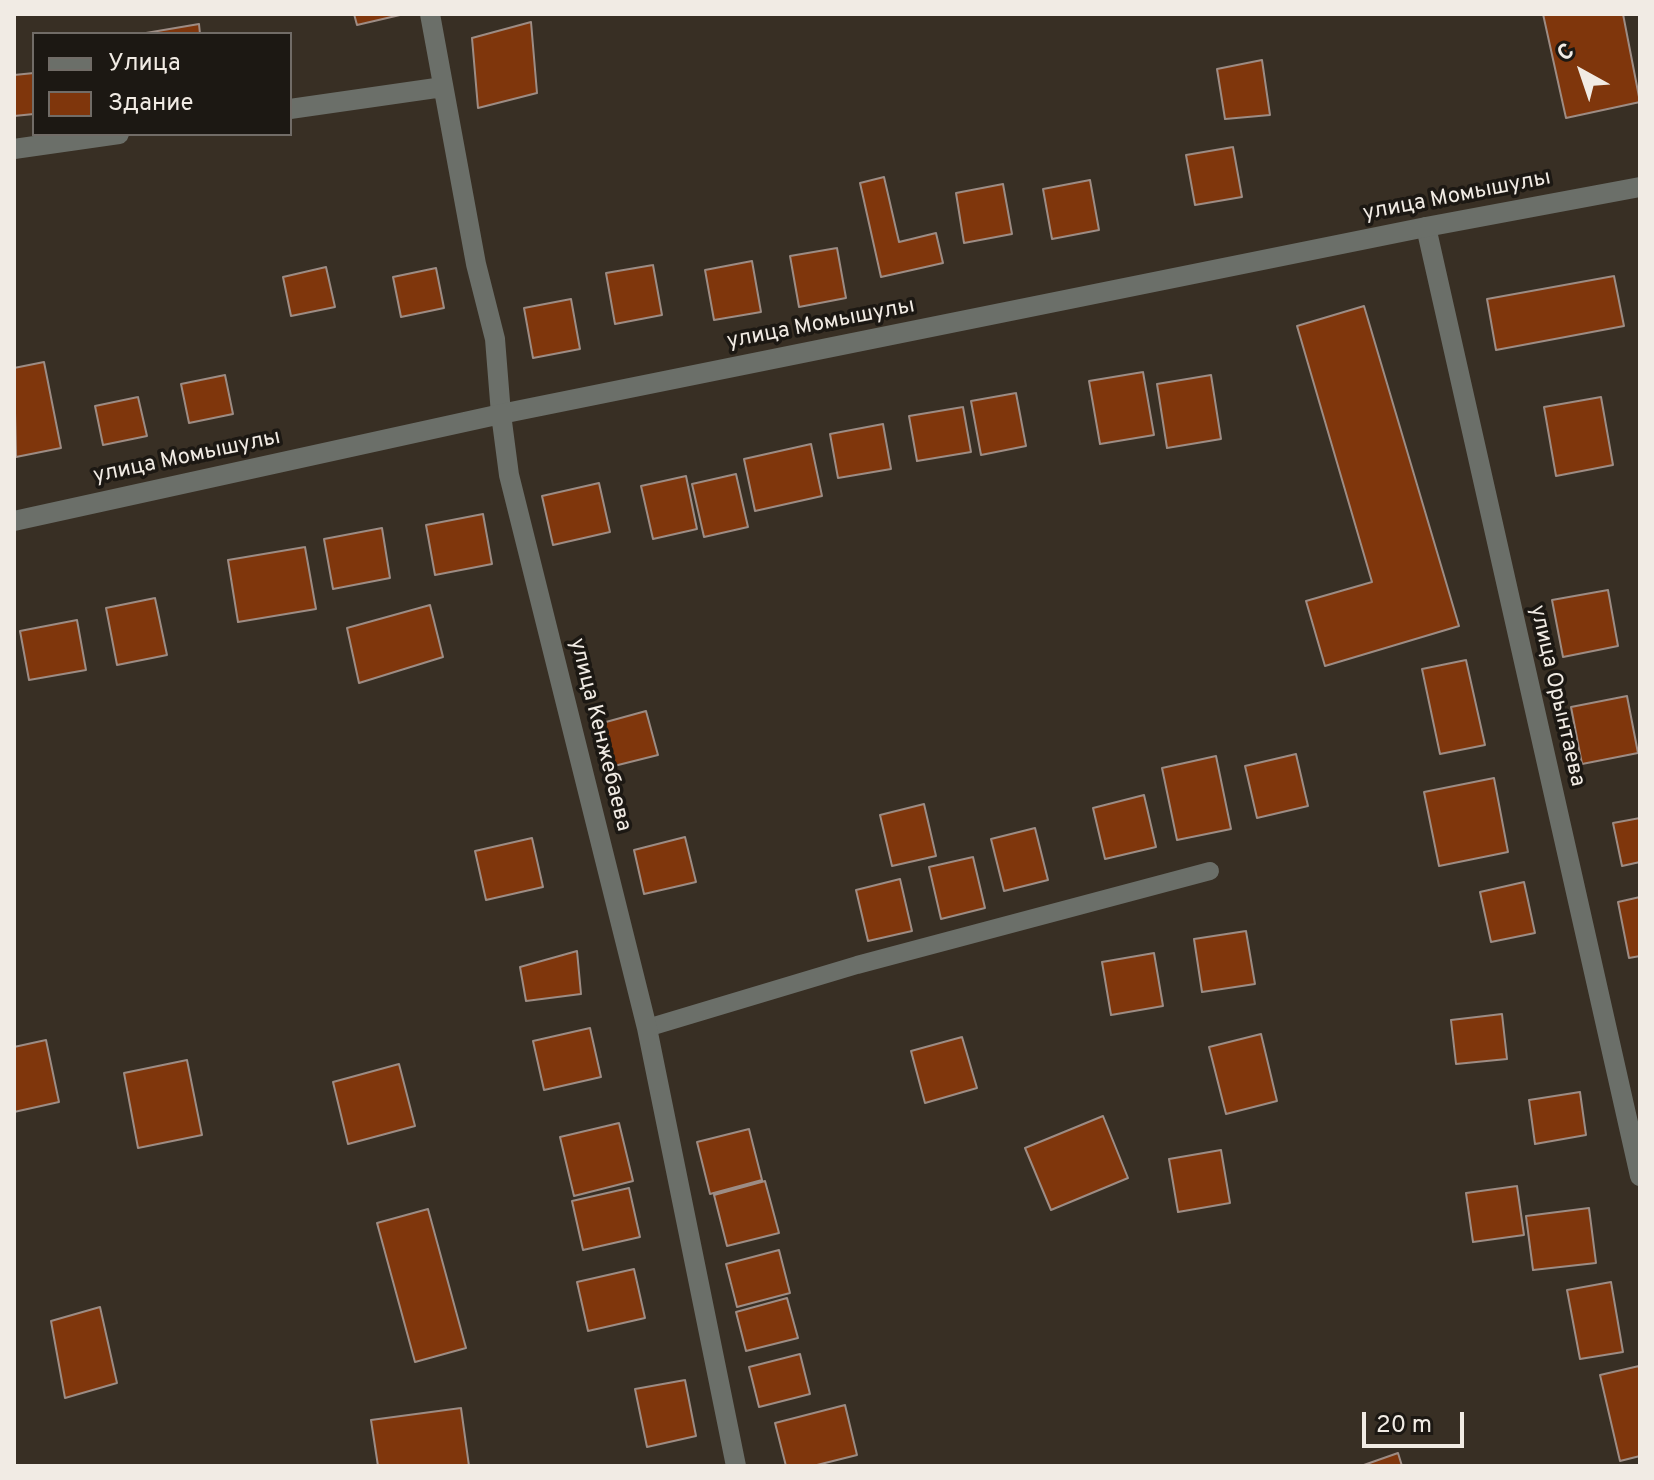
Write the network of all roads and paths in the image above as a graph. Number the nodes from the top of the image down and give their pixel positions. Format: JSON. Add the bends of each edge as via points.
{"nodes":[{"id":1,"x":430,"y":14,"type":"edge"},
{"id":2,"x":443,"y":87,"type":"junction"},
{"id":3,"x":292,"y":109,"type":"edge"},
{"id":4,"x":105,"y":136,"type":"edge"},
{"id":5,"x":14,"y":149,"type":"edge"},
{"id":6,"x":1640,"y":187,"type":"edge"},
{"id":7,"x":1426,"y":227,"type":"junction"},
{"id":8,"x":501,"y":414,"type":"junction"},
{"id":9,"x":14,"y":521,"type":"edge"},
{"id":10,"x":1210,"y":871,"type":"dead end"},
{"id":11,"x":647,"y":1028,"type":"junction"},
{"id":12,"x":1640,"y":1176,"type":"edge"},
{"id":13,"x":736,"y":1466,"type":"edge"}],
"edges":[{"from":1,"to":2,"type":"street","name":"улица Кенжебаева"},
{"from":2,"to":3,"type":"street"},
{"from":2,"to":8,"type":"street","name":"улица Кенжебаева","via":[[495,339]]},
{"from":4,"to":5,"type":"street"},
{"from":6,"to":7,"type":"street","name":"улица Момышулы"},
{"from":7,"to":8,"type":"street","name":"улица Момышулы"},
{"from":7,"to":12,"type":"street","name":"улица Орынтаева"},
{"from":8,"to":9,"type":"street","name":"улица Момышулы"},
{"from":8,"to":11,"type":"street","name":"улица Кенжебаева","via":[[509,475]]},
{"from":10,"to":11,"type":"lane","via":[[857,965]]},
{"from":11,"to":13,"type":"street","name":"улица Кенжебаева"}]}
